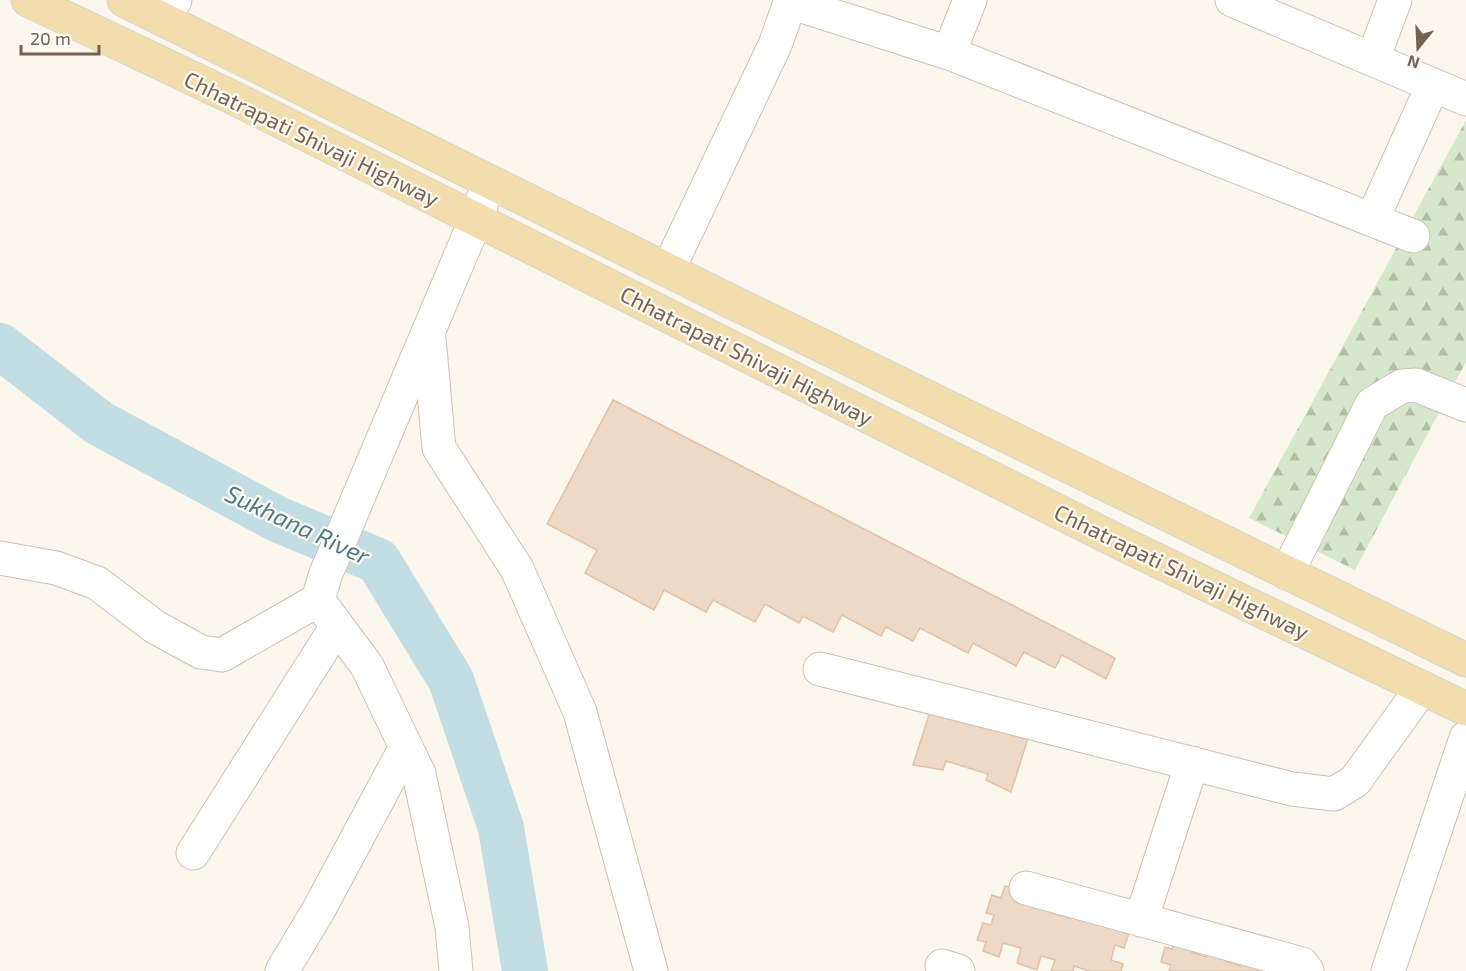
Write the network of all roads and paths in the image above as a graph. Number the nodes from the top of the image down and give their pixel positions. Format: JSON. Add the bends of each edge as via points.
{"nodes":[{"id":1,"x":28,"y":0,"type":"edge"},
{"id":2,"x":124,"y":0,"type":"edge"},
{"id":3,"x":970,"y":0,"type":"edge"},
{"id":4,"x":1232,"y":0,"type":"edge"},
{"id":5,"x":1395,"y":0,"type":"edge"},
{"id":6,"x":790,"y":1,"type":"edge"},
{"id":7,"x":1277,"y":9,"type":"edge"},
{"id":8,"x":170,"y":10,"type":"edge"},
{"id":9,"x":949,"y":53,"type":"junction"},
{"id":10,"x":1373,"y":59,"type":"junction"},
{"id":11,"x":1433,"y":85,"type":"junction"},
{"id":12,"x":1466,"y":99,"type":"edge"},
{"id":13,"x":489,"y":182,"type":"junction"},
{"id":14,"x":476,"y":219,"type":"junction"},
{"id":15,"x":1372,"y":220,"type":"junction"},
{"id":16,"x":1413,"y":236,"type":"dead end"},
{"id":17,"x":668,"y":270,"type":"junction"},
{"id":18,"x":428,"y":333,"type":"junction"},
{"id":19,"x":1466,"y":405,"type":"edge"},
{"id":20,"x":0,"y":558,"type":"edge"},
{"id":21,"x":1287,"y":573,"type":"junction"},
{"id":22,"x":321,"y":588,"type":"junction"},
{"id":23,"x":337,"y":626,"type":"junction"},
{"id":24,"x":1466,"y":660,"type":"edge"},
{"id":25,"x":820,"y":669,"type":"dead end"},
{"id":26,"x":1422,"y":688,"type":"junction"},
{"id":27,"x":1466,"y":709,"type":"edge"},
{"id":28,"x":1466,"y":738,"type":"edge"},
{"id":29,"x":405,"y":747,"type":"junction"},
{"id":30,"x":1192,"y":763,"type":"junction"},
{"id":31,"x":193,"y":853,"type":"dead end"},
{"id":32,"x":1026,"y":888,"type":"dead end"},
{"id":33,"x":1142,"y":920,"type":"junction"},
{"id":34,"x":282,"y":971,"type":"edge"},
{"id":35,"x":456,"y":971,"type":"edge"},
{"id":36,"x":651,"y":971,"type":"edge"},
{"id":37,"x":1307,"y":971,"type":"edge"},
{"id":38,"x":1388,"y":971,"type":"edge"}],
"edges":[{"from":1,"to":14,"type":"main road","name":"Chhatrapati Shivaji Highway"},
{"from":2,"to":8,"type":"main road","name":"Chhatrapati Shivaji Highway"},
{"from":3,"to":9,"type":"street"},
{"from":4,"to":7,"type":"street"},
{"from":5,"to":10,"type":"street"},
{"from":6,"to":9,"type":"street"},
{"from":6,"to":17,"type":"street","via":[[775,45]]},
{"from":7,"to":10,"type":"street"},
{"from":8,"to":13,"type":"main road","name":"Chhatrapati Shivaji Highway"},
{"from":9,"to":15,"type":"street"},
{"from":10,"to":11,"type":"street"},
{"from":11,"to":12,"type":"street"},
{"from":11,"to":15,"type":"street"},
{"from":13,"to":14,"type":"street"},
{"from":13,"to":17,"type":"main road","name":"Chhatrapati Shivaji Highway"},
{"from":14,"to":18,"type":"street"},
{"from":14,"to":26,"type":"main road","name":"Chhatrapati Shivaji Highway","via":[[1127,546]]},
{"from":15,"to":16,"type":"street"},
{"from":17,"to":21,"type":"main road","name":"Chhatrapati Shivaji Highway"},
{"from":18,"to":22,"type":"street"},
{"from":18,"to":36,"type":"street","via":[[439,448],[517,569],[580,712]]},
{"from":19,"to":21,"type":"street","via":[[1416,385],[1402,386],[1372,404]]},
{"from":20,"to":22,"type":"street","via":[[56,568],[97,583],[154,627],[201,652],[222,656]]},
{"from":21,"to":24,"type":"main road","name":"Chhatrapati Shivaji Highway"},
{"from":22,"to":23,"type":"street"},
{"from":23,"to":29,"type":"street","via":[[367,666]]},
{"from":23,"to":31,"type":"street"},
{"from":25,"to":30,"type":"street"},
{"from":26,"to":27,"type":"main road","name":"Chhatrapati Shivaji Highway"},
{"from":26,"to":30,"type":"street","via":[[1355,782],[1334,794],[1292,789]]},
{"from":28,"to":38,"type":"street"},
{"from":29,"to":34,"type":"street"},
{"from":29,"to":35,"type":"street","via":[[418,774],[452,927]]},
{"from":30,"to":33,"type":"street"},
{"from":32,"to":33,"type":"street"},
{"from":33,"to":37,"type":"street","via":[[1302,964]]}]}
